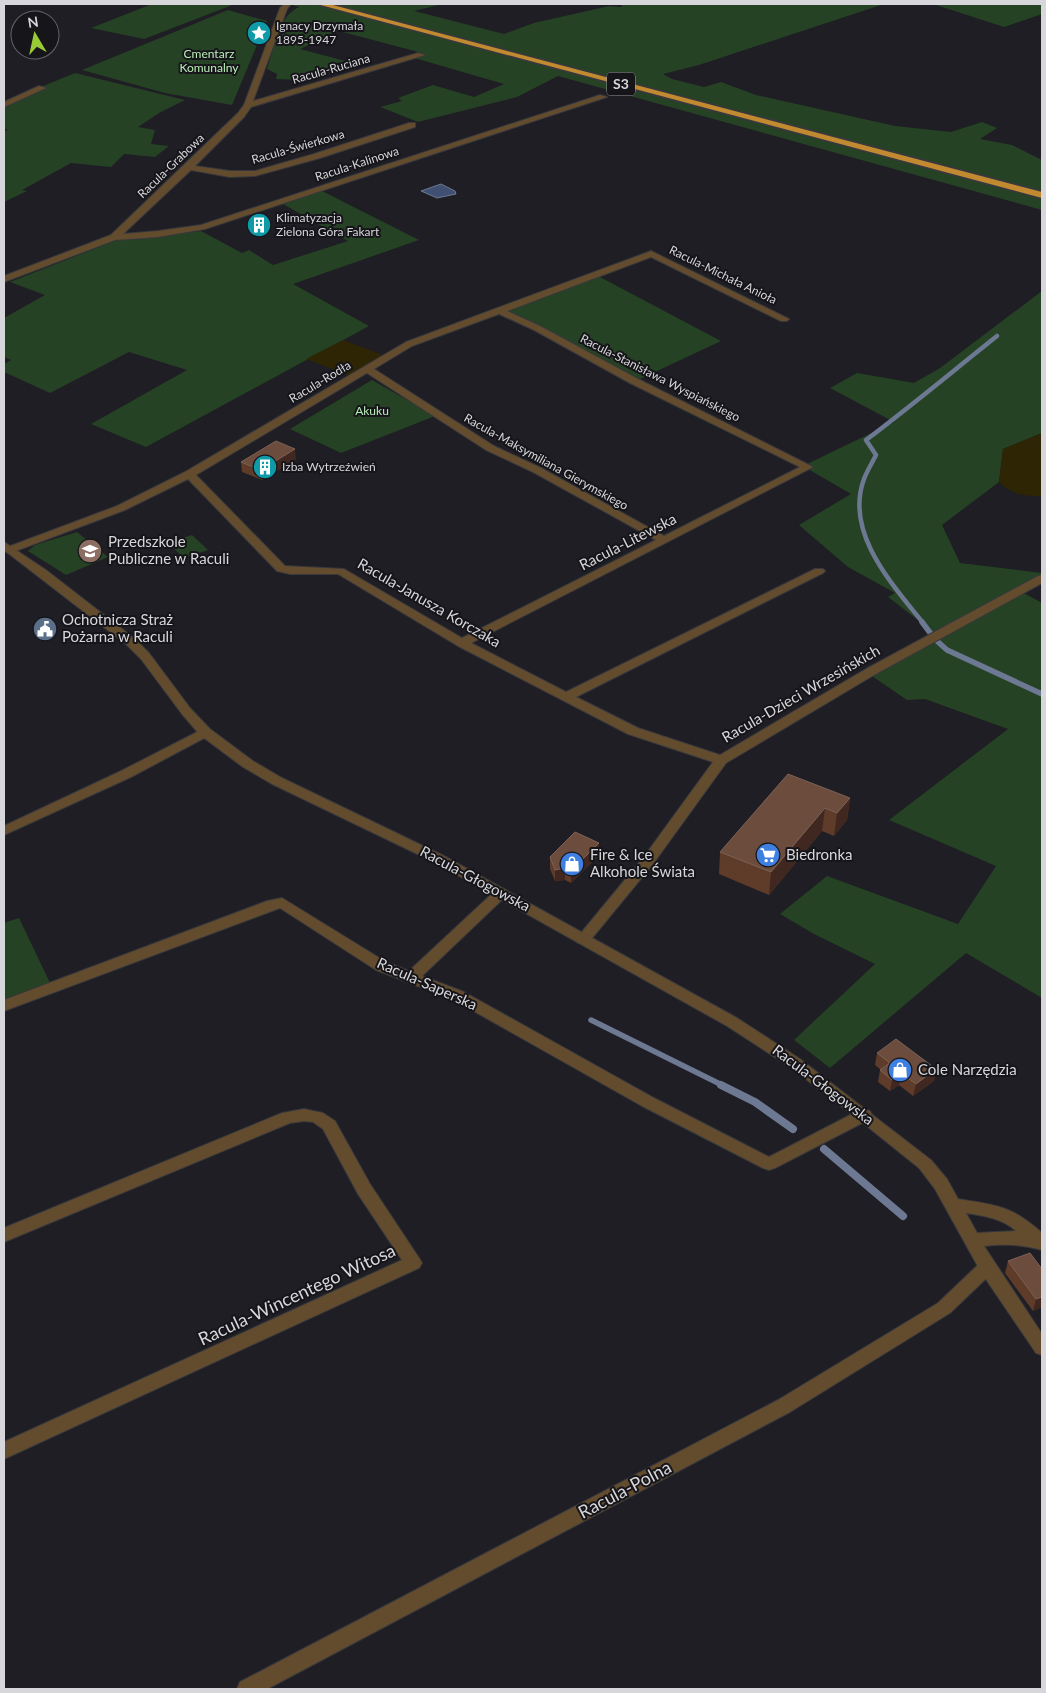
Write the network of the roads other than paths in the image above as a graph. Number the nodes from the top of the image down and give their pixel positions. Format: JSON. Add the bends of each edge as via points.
{"nodes":[{"id":1,"x":288,"y":4,"type":"edge"},
{"id":2,"x":320,"y":4,"type":"edge"},
{"id":3,"x":348,"y":4,"type":"edge"},
{"id":4,"x":421,"y":55,"type":"dead end"},
{"id":5,"x":42,"y":88,"type":"dead end"},
{"id":6,"x":603,"y":98,"type":"dead end"},
{"id":7,"x":4,"y":104,"type":"edge"},
{"id":8,"x":248,"y":105,"type":"junction"},
{"id":9,"x":412,"y":124,"type":"dead end"},
{"id":10,"x":932,"y":162,"type":"junction"},
{"id":11,"x":189,"y":167,"type":"junction"},
{"id":12,"x":1042,"y":186,"type":"edge"},
{"id":13,"x":1042,"y":196,"type":"edge"},
{"id":14,"x":114,"y":237,"type":"junction"},
{"id":15,"x":651,"y":254,"type":"joint"},
{"id":16,"x":4,"y":279,"type":"edge"},
{"id":17,"x":500,"y":311,"type":"junction"},
{"id":18,"x":784,"y":319,"type":"dead end"},
{"id":19,"x":369,"y":370,"type":"junction"},
{"id":20,"x":808,"y":467,"type":"joint"},
{"id":21,"x":190,"y":474,"type":"junction"},
{"id":22,"x":664,"y":540,"type":"junction"},
{"id":23,"x":6,"y":547,"type":"edge"},
{"id":24,"x":819,"y":571,"type":"dead end"},
{"id":25,"x":1042,"y":578,"type":"edge"},
{"id":26,"x":462,"y":643,"type":"junction"},
{"id":27,"x":565,"y":697,"type":"junction"},
{"id":28,"x":205,"y":732,"type":"junction"},
{"id":29,"x":721,"y":760,"type":"junction"},
{"id":30,"x":4,"y":832,"type":"edge"},
{"id":31,"x":501,"y":893,"type":"junction"},
{"id":32,"x":583,"y":939,"type":"junction"},
{"id":33,"x":412,"y":977,"type":"junction"},
{"id":34,"x":4,"y":1006,"type":"edge"},
{"id":35,"x":864,"y":1115,"type":"junction"},
{"id":36,"x":954,"y":1205,"type":"junction"},
{"id":37,"x":4,"y":1235,"type":"edge"},
{"id":38,"x":972,"y":1240,"type":"junction"},
{"id":39,"x":1040,"y":1242,"type":"edge"},
{"id":40,"x":987,"y":1267,"type":"junction"},
{"id":41,"x":1042,"y":1348,"type":"edge"},
{"id":42,"x":4,"y":1451,"type":"edge"},
{"id":43,"x":247,"y":1689,"type":"edge"}],
"edges":[{"from":1,"to":8,"type":"street","name":"Racula-Grabowa"},
{"from":2,"to":10,"type":"highway","number":"S3"},
{"from":3,"to":10,"type":"highway","number":"S3"},
{"from":4,"to":8,"type":"street","name":"Racula-Ruciana"},
{"from":5,"to":7,"type":"street"},
{"from":6,"to":14,"type":"street","name":"Racula-Kalinowa","via":[[202,227]]},
{"from":8,"to":11,"type":"street","name":"Racula-Grabowa"},
{"from":9,"to":11,"type":"street","name":"Racula-Świerkowa","via":[[255,173],[230,174]]},
{"from":10,"to":12,"type":"highway","number":"S3"},
{"from":10,"to":13,"type":"highway","number":"S3"},
{"from":11,"to":14,"type":"street","name":"Racula-Grabowa"},
{"from":14,"to":16,"type":"street","name":"Racula-Grabowa"},
{"from":15,"to":17,"type":"street","name":"Racula-Rodła"},
{"from":15,"to":18,"type":"street","name":"Racula-Michała Anioła"},
{"from":17,"to":19,"type":"street","name":"Racula-Rodła","via":[[410,344]]},
{"from":17,"to":20,"type":"street","name":"Racula-Stanisława Wyspiańskiego"},
{"from":19,"to":21,"type":"street","name":"Racula-Rodła"},
{"from":19,"to":22,"type":"street","name":"Racula-Maksymiliana Gierymskiego","via":[[490,448],[537,470]]},
{"from":20,"to":22,"type":"street","name":"Racula-Litewska"},
{"from":21,"to":23,"type":"street","name":"Racula-Rodła","via":[[121,508]]},
{"from":21,"to":26,"type":"street","name":"Racula-Janusza Korczaka","via":[[281,569],[340,571]]},
{"from":22,"to":26,"type":"street","name":"Racula-Litewska"},
{"from":23,"to":28,"type":"street","name":"Racula-Głogowska","via":[[132,642]]},
{"from":24,"to":27,"type":"street"},
{"from":25,"to":29,"type":"street","name":"Racula-Dzieci Wrzesińskich","via":[[870,672]]},
{"from":26,"to":27,"type":"street","name":"Racula-Janusza Korczaka"},
{"from":27,"to":29,"type":"street","name":"Racula-Janusza Korczaka","via":[[633,731]]},
{"from":28,"to":30,"type":"street"},
{"from":28,"to":31,"type":"street","name":"Racula-Głogowska","via":[[277,781],[389,834]]},
{"from":29,"to":32,"type":"street","name":"Racula-Dzieci Wrzesińskich","via":[[648,861]]},
{"from":31,"to":32,"type":"street","name":"Racula-Głogowska"},
{"from":31,"to":33,"type":"street"},
{"from":32,"to":35,"type":"street","name":"Racula-Głogowska","via":[[762,1040]]},
{"from":33,"to":34,"type":"street","name":"Racula-Saperska","via":[[381,966],[286,904],[279,903]]},
{"from":33,"to":35,"type":"street","name":"Racula-Saperska","via":[[459,996],[648,1102],[769,1164]]},
{"from":35,"to":36,"type":"street","name":"Racula-Głogowska","via":[[925,1164]]},
{"from":36,"to":38,"type":"street","name":"Racula-Głogowska"},
{"from":36,"to":39,"type":"street","via":[[994,1211],[1017,1221]]},
{"from":37,"to":42,"type":"street","name":"Racula-Wincentego Witosa","via":[[288,1117],[304,1115],[317,1117],[328,1124],[364,1189],[414,1263]]},
{"from":38,"to":39,"type":"street","via":[[1014,1237]]},
{"from":38,"to":40,"type":"street","name":"Racula-Głogowska"},
{"from":40,"to":41,"type":"street","name":"Racula-Głogowska"},
{"from":40,"to":43,"type":"street","name":"Racula-Polna","via":[[944,1308],[784,1406]]}]}
